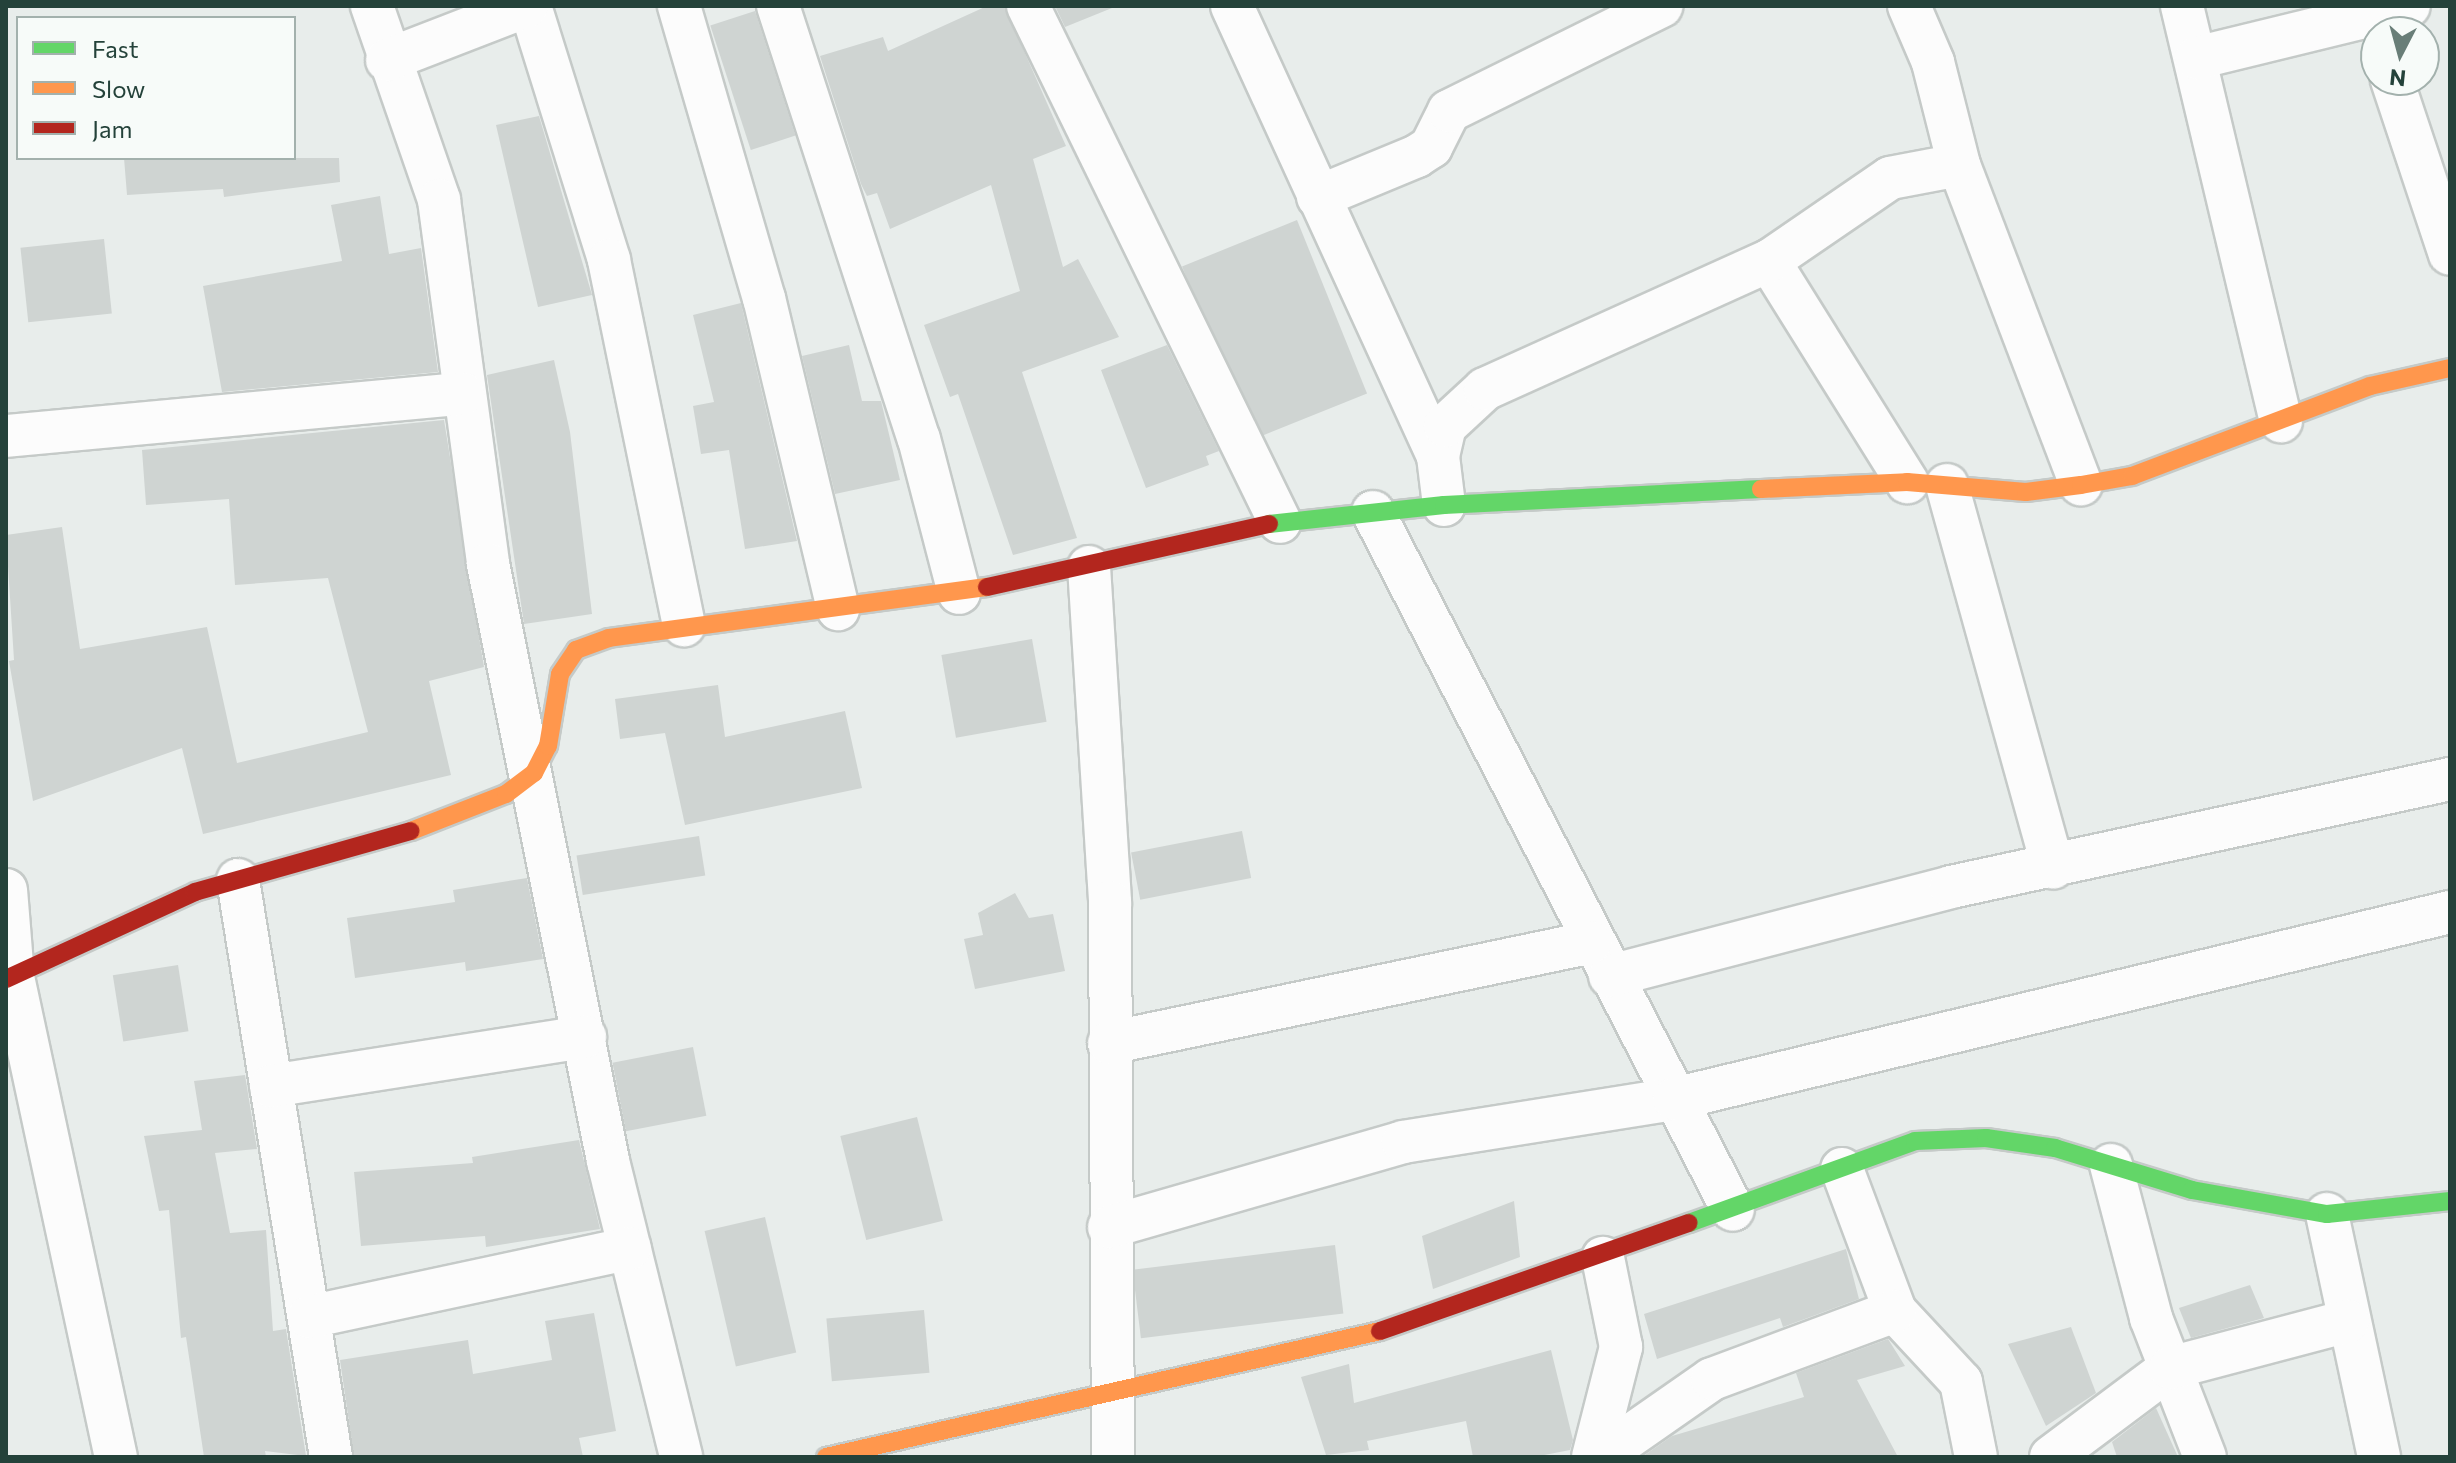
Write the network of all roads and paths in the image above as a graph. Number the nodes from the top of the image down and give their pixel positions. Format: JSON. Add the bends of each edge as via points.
{"nodes":[{"id":1,"x":372,"y":6,"type":"edge"},
{"id":2,"x":528,"y":6,"type":"edge"},
{"id":3,"x":679,"y":6,"type":"edge"},
{"id":4,"x":778,"y":6,"type":"edge"},
{"id":5,"x":1028,"y":6,"type":"edge"},
{"id":6,"x":1232,"y":6,"type":"edge"},
{"id":7,"x":1661,"y":6,"type":"edge"},
{"id":8,"x":1909,"y":6,"type":"edge"},
{"id":9,"x":2182,"y":6,"type":"edge"},
{"id":10,"x":2383,"y":15,"type":"edge"},
{"id":11,"x":2196,"y":58,"type":"junction"},
{"id":12,"x":387,"y":60,"type":"junction"},
{"id":13,"x":2397,"y":96,"type":"edge"},
{"id":14,"x":1959,"y":165,"type":"junction"},
{"id":15,"x":1318,"y":197,"type":"junction"},
{"id":16,"x":2450,"y":254,"type":"edge"},
{"id":17,"x":1769,"y":261,"type":"junction"},
{"id":18,"x":2450,"y":368,"type":"edge"},
{"id":19,"x":463,"y":394,"type":"junction"},
{"id":20,"x":2281,"y":421,"type":"junction"},
{"id":21,"x":6,"y":436,"type":"edge"},
{"id":22,"x":1438,"y":456,"type":"junction"},
{"id":23,"x":1927,"y":484,"type":"junction"},
{"id":24,"x":2081,"y":485,"type":"junction"},
{"id":25,"x":1444,"y":505,"type":"junction"},
{"id":26,"x":1373,"y":512,"type":"junction"},
{"id":27,"x":1280,"y":522,"type":"junction"},
{"id":28,"x":1089,"y":567,"type":"junction"},
{"id":29,"x":959,"y":593,"type":"junction"},
{"id":30,"x":838,"y":609,"type":"junction"},
{"id":31,"x":684,"y":625,"type":"junction"},
{"id":32,"x":534,"y":773,"type":"junction"},
{"id":33,"x":2450,"y":779,"type":"edge"},
{"id":34,"x":2053,"y":868,"type":"junction"},
{"id":35,"x":238,"y":880,"type":"junction"},
{"id":36,"x":6,"y":890,"type":"edge"},
{"id":37,"x":2450,"y":912,"type":"edge"},
{"id":38,"x":1600,"y":959,"type":"junction"},
{"id":39,"x":10,"y":978,"type":"edge"},
{"id":40,"x":585,"y":1037,"type":"junction"},
{"id":41,"x":1109,"y":1043,"type":"junction"},
{"id":42,"x":271,"y":1086,"type":"junction"},
{"id":43,"x":1674,"y":1099,"type":"junction"},
{"id":44,"x":2111,"y":1165,"type":"junction"},
{"id":45,"x":1842,"y":1169,"type":"junction"},
{"id":46,"x":2450,"y":1201,"type":"edge"},
{"id":47,"x":1733,"y":1210,"type":"junction"},
{"id":48,"x":2327,"y":1214,"type":"junction"},
{"id":49,"x":1109,"y":1227,"type":"junction"},
{"id":50,"x":630,"y":1248,"type":"junction"},
{"id":51,"x":1603,"y":1258,"type":"junction"},
{"id":52,"x":1895,"y":1311,"type":"junction"},
{"id":53,"x":309,"y":1317,"type":"junction"},
{"id":54,"x":2348,"y":1321,"type":"junction"},
{"id":55,"x":2170,"y":1368,"type":"junction"},
{"id":56,"x":1109,"y":1396,"type":"junction"},
{"id":57,"x":116,"y":1457,"type":"edge"},
{"id":58,"x":331,"y":1457,"type":"edge"},
{"id":59,"x":681,"y":1457,"type":"edge"},
{"id":60,"x":826,"y":1457,"type":"edge"},
{"id":61,"x":1113,"y":1457,"type":"edge"},
{"id":62,"x":1593,"y":1457,"type":"edge"},
{"id":63,"x":1600,"y":1457,"type":"edge"},
{"id":64,"x":1976,"y":1457,"type":"edge"},
{"id":65,"x":2051,"y":1457,"type":"edge"},
{"id":66,"x":2205,"y":1457,"type":"edge"},
{"id":67,"x":2379,"y":1457,"type":"edge"}],
"edges":[{"from":1,"to":12,"type":"street"},
{"from":2,"to":12,"type":"street"},
{"from":2,"to":31,"type":"street","via":[[609,260]]},
{"from":3,"to":30,"type":"street","via":[[764,298]]},
{"from":4,"to":29,"type":"street","via":[[919,439]]},
{"from":5,"to":27,"type":"street"},
{"from":6,"to":15,"type":"street"},
{"from":7,"to":15,"type":"street","via":[[1449,111],[1431,147],[1417,156]]},
{"from":8,"to":14,"type":"street","via":[[1933,62]]},
{"from":9,"to":11,"type":"street"},
{"from":10,"to":11,"type":"street"},
{"from":11,"to":20,"type":"street"},
{"from":12,"to":19,"type":"street","via":[[439,200]]},
{"from":13,"to":16,"type":"street"},
{"from":14,"to":17,"type":"street","via":[[1890,178]]},
{"from":14,"to":24,"type":"street"},
{"from":15,"to":22,"type":"street"},
{"from":17,"to":22,"type":"street","via":[[1485,389],[1445,426]]},
{"from":17,"to":23,"type":"street"},
{"from":18,"to":20,"type":"street","via":[[2370,386]]},
{"from":19,"to":21,"type":"street"},
{"from":19,"to":32,"type":"street","via":[[488,564]]},
{"from":20,"to":24,"type":"street","via":[[2132,476]]},
{"from":22,"to":25,"type":"street"},
{"from":23,"to":24,"type":"street","via":[[2026,492]]},
{"from":23,"to":25,"type":"street"},
{"from":23,"to":34,"type":"street"},
{"from":25,"to":26,"type":"street"},
{"from":26,"to":27,"type":"street"},
{"from":26,"to":38,"type":"street"},
{"from":27,"to":28,"type":"street"},
{"from":28,"to":29,"type":"street"},
{"from":28,"to":41,"type":"street","via":[[1110,902]]},
{"from":29,"to":30,"type":"street"},
{"from":30,"to":31,"type":"street"},
{"from":31,"to":32,"type":"street","via":[[576,650],[560,674],[548,746]]},
{"from":32,"to":35,"type":"street","via":[[506,794],[444,821]]},
{"from":32,"to":40,"type":"street"},
{"from":33,"to":34,"type":"street"},
{"from":34,"to":38,"type":"street"},
{"from":35,"to":39,"type":"street","via":[[195,892]]},
{"from":35,"to":42,"type":"street"},
{"from":36,"to":39,"type":"street"},
{"from":37,"to":43,"type":"street"},
{"from":38,"to":41,"type":"street"},
{"from":38,"to":43,"type":"street"},
{"from":39,"to":57,"type":"street"},
{"from":40,"to":42,"type":"street"},
{"from":40,"to":50,"type":"street"},
{"from":41,"to":49,"type":"street"},
{"from":42,"to":53,"type":"street"},
{"from":43,"to":47,"type":"street"},
{"from":43,"to":49,"type":"street","via":[[1403,1142]]},
{"from":44,"to":45,"type":"street","via":[[2055,1148],[1986,1138],[1915,1141]]},
{"from":44,"to":48,"type":"street","via":[[2192,1190]]},
{"from":44,"to":55,"type":"street"},
{"from":45,"to":47,"type":"street"},
{"from":45,"to":52,"type":"street"},
{"from":46,"to":48,"type":"street"},
{"from":47,"to":51,"type":"street"},
{"from":48,"to":54,"type":"street"},
{"from":49,"to":56,"type":"street"},
{"from":50,"to":53,"type":"street"},
{"from":50,"to":59,"type":"street"},
{"from":51,"to":56,"type":"street","via":[[1421,1320]]},
{"from":51,"to":62,"type":"street","via":[[1621,1347]]},
{"from":52,"to":63,"type":"street","via":[[1712,1379]]},
{"from":52,"to":64,"type":"street","via":[[1961,1382]]},
{"from":53,"to":58,"type":"street"},
{"from":54,"to":55,"type":"street"},
{"from":54,"to":67,"type":"street"},
{"from":55,"to":65,"type":"street"},
{"from":55,"to":66,"type":"street"},
{"from":56,"to":60,"type":"street"},
{"from":56,"to":61,"type":"street"}]}
